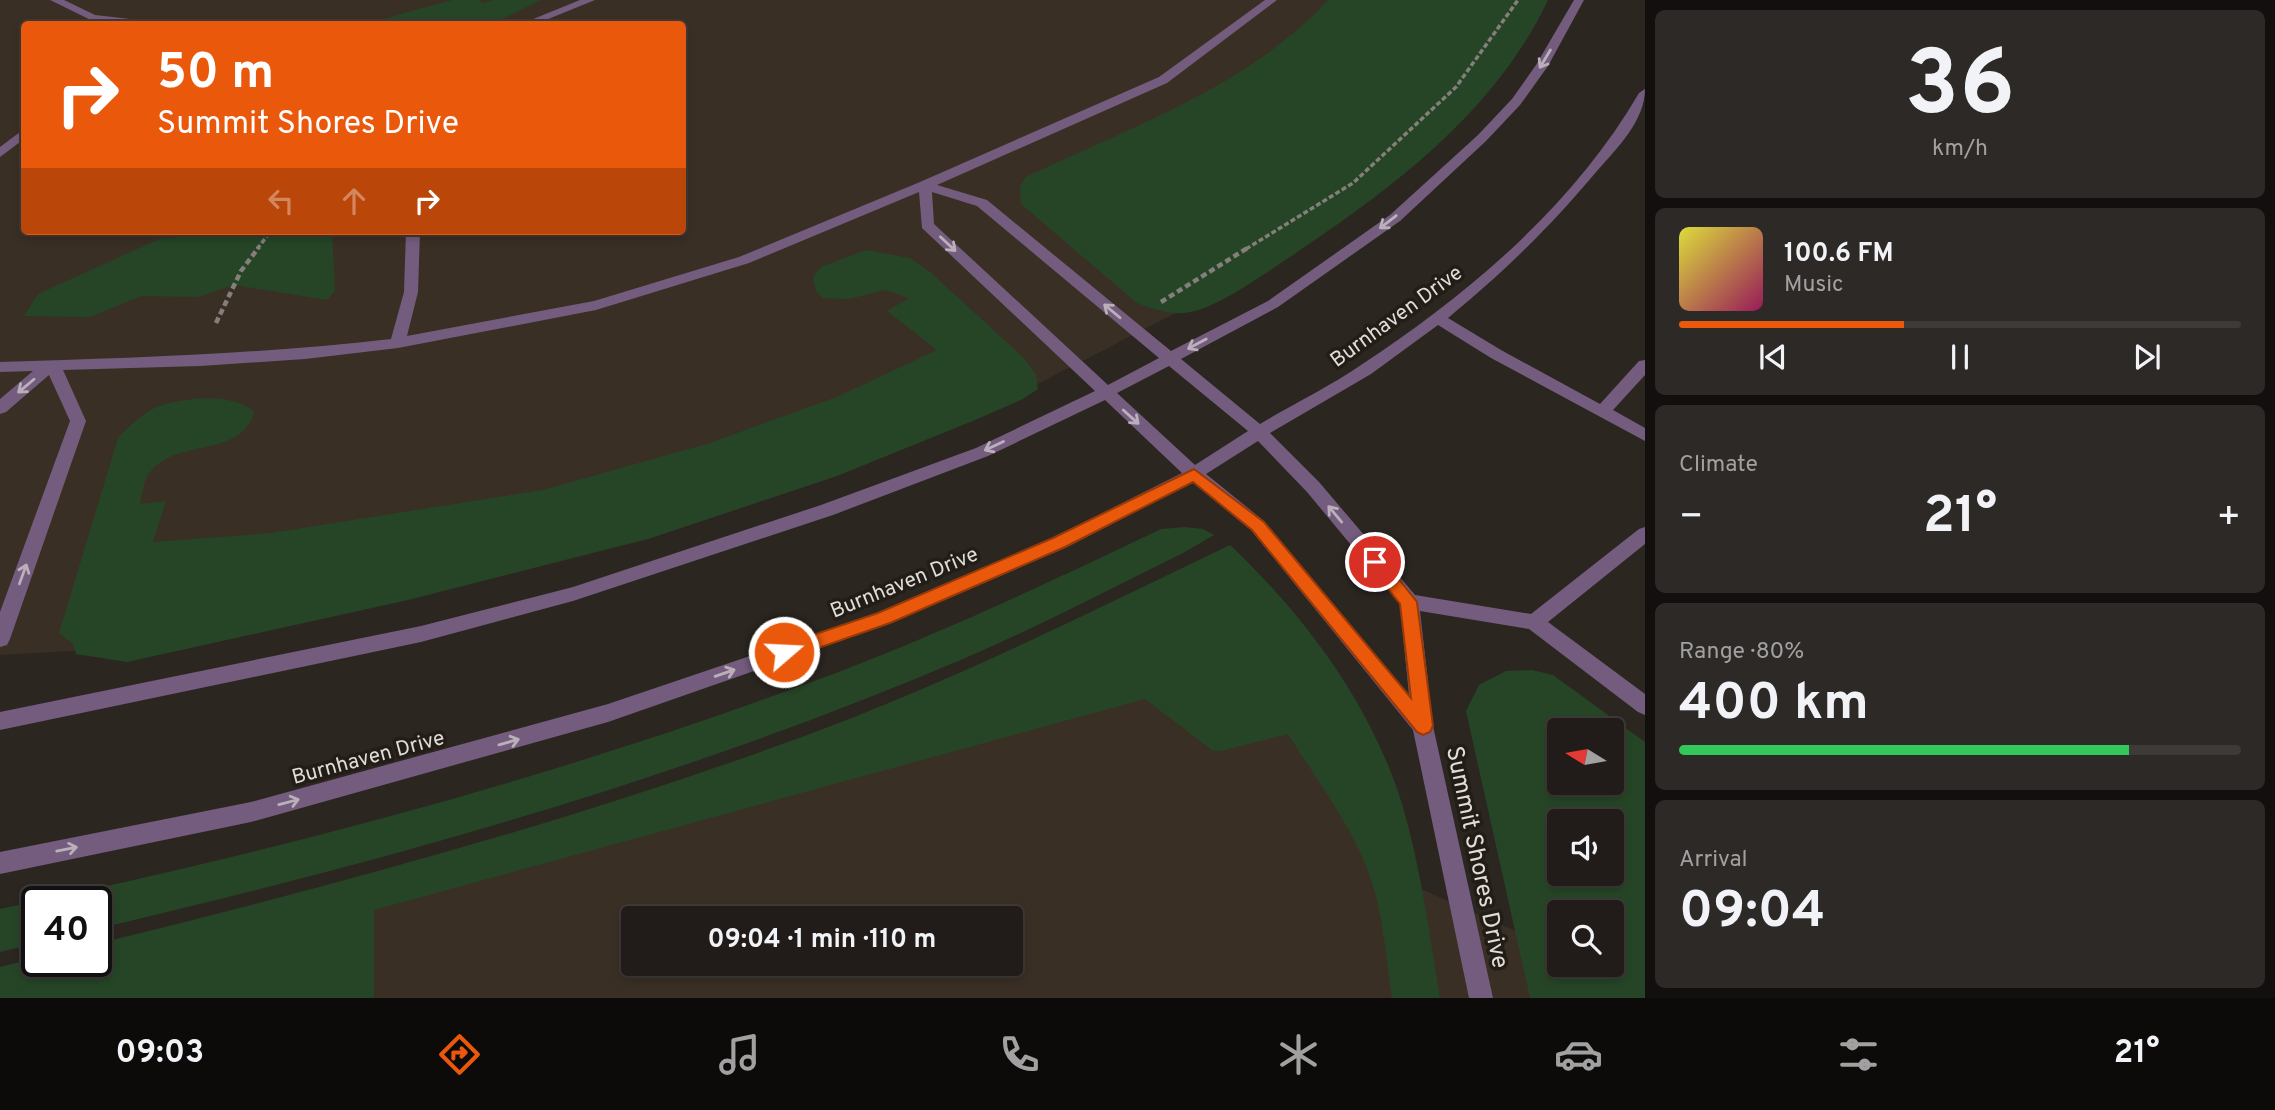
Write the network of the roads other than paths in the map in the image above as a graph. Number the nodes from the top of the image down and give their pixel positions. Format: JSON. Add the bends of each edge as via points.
{"nodes":[{"id":1,"x":55,"y":0,"type":"edge"},
{"id":2,"x":590,"y":0,"type":"edge"},
{"id":3,"x":1272,"y":0,"type":"edge"},
{"id":4,"x":1579,"y":0,"type":"edge"},
{"id":5,"x":120,"y":21,"type":"edge"},
{"id":6,"x":535,"y":21,"type":"edge"},
{"id":7,"x":1645,"y":93,"type":"edge"},
{"id":8,"x":21,"y":136,"type":"edge"},
{"id":9,"x":0,"y":153,"type":"edge"},
{"id":10,"x":925,"y":186,"type":"junction"},
{"id":11,"x":413,"y":235,"type":"edge"},
{"id":12,"x":1438,"y":318,"type":"junction"},
{"id":13,"x":398,"y":343,"type":"junction"},
{"id":14,"x":1169,"y":359,"type":"junction"},
{"id":15,"x":52,"y":364,"type":"junction"},
{"id":16,"x":1645,"y":365,"type":"edge"},
{"id":17,"x":0,"y":367,"type":"edge"},
{"id":18,"x":1105,"y":393,"type":"junction"},
{"id":19,"x":0,"y":408,"type":"edge"},
{"id":20,"x":1602,"y":412,"type":"junction"},
{"id":21,"x":1259,"y":432,"type":"junction"},
{"id":22,"x":1645,"y":435,"type":"edge"},
{"id":23,"x":1194,"y":474,"type":"junction"},
{"id":24,"x":1645,"y":534,"type":"edge"},
{"id":25,"x":1409,"y":602,"type":"junction"},
{"id":26,"x":1534,"y":622,"type":"junction"},
{"id":27,"x":0,"y":639,"type":"edge"},
{"id":28,"x":1645,"y":706,"type":"edge"},
{"id":29,"x":0,"y":721,"type":"edge"},
{"id":30,"x":1423,"y":726,"type":"junction"},
{"id":31,"x":0,"y":863,"type":"edge"},
{"id":32,"x":1481,"y":998,"type":"edge"}],
"edges":[{"from":1,"to":5,"type":"street","via":[[93,18]]},
{"from":2,"to":6,"type":"street"},
{"from":3,"to":10,"type":"street","via":[[1163,80]]},
{"from":4,"to":14,"type":"street","one_way":true,"via":[[1516,102],[1395,218],[1273,304]]},
{"from":7,"to":12,"type":"street","name":"Burnhaven Drive","via":[[1620,136],[1545,224]]},
{"from":8,"to":9,"type":"street"},
{"from":10,"to":13,"type":"street","via":[[744,260],[596,305]]},
{"from":14,"to":10,"type":"street","one_way":true,"via":[[982,203]]},
{"from":10,"to":18,"type":"street","name":"Summit Shores Drive","one_way":true,"via":[[927,225]]},
{"from":11,"to":13,"type":"street","via":[[411,292]]},
{"from":12,"to":20,"type":"street"},
{"from":12,"to":21,"type":"street","name":"Burnhaven Drive","via":[[1365,370]]},
{"from":13,"to":15,"type":"street","via":[[200,361]]},
{"from":14,"to":18,"type":"street"},
{"from":14,"to":21,"type":"street"},
{"from":15,"to":17,"type":"street"},
{"from":15,"to":19,"type":"street","one_way":true},
{"from":27,"to":15,"type":"street","one_way":true,"via":[[78,421]]},
{"from":16,"to":20,"type":"street"},
{"from":18,"to":23,"type":"street","name":"Summit Shores Drive","one_way":true},
{"from":18,"to":29,"type":"street","one_way":true,"via":[[969,457],[827,510],[573,594],[421,634]]},
{"from":20,"to":22,"type":"street"},
{"from":21,"to":23,"type":"street","name":"Burnhaven Drive"},
{"from":25,"to":21,"type":"street","one_way":true,"via":[[1313,487]]},
{"from":23,"to":30,"type":"street","name":"Summit Shores Drive","via":[[1258,526]]},
{"from":31,"to":23,"type":"street","name":"Burnhaven Drive","one_way":true,"via":[[251,812],[608,713],[884,618],[1059,543]]},
{"from":24,"to":26,"type":"street"},
{"from":25,"to":26,"type":"street"},
{"from":25,"to":30,"type":"street","name":"Summit Shores Drive"},
{"from":26,"to":28,"type":"street"},
{"from":30,"to":32,"type":"street","name":"Summit Shores Drive"}]}
